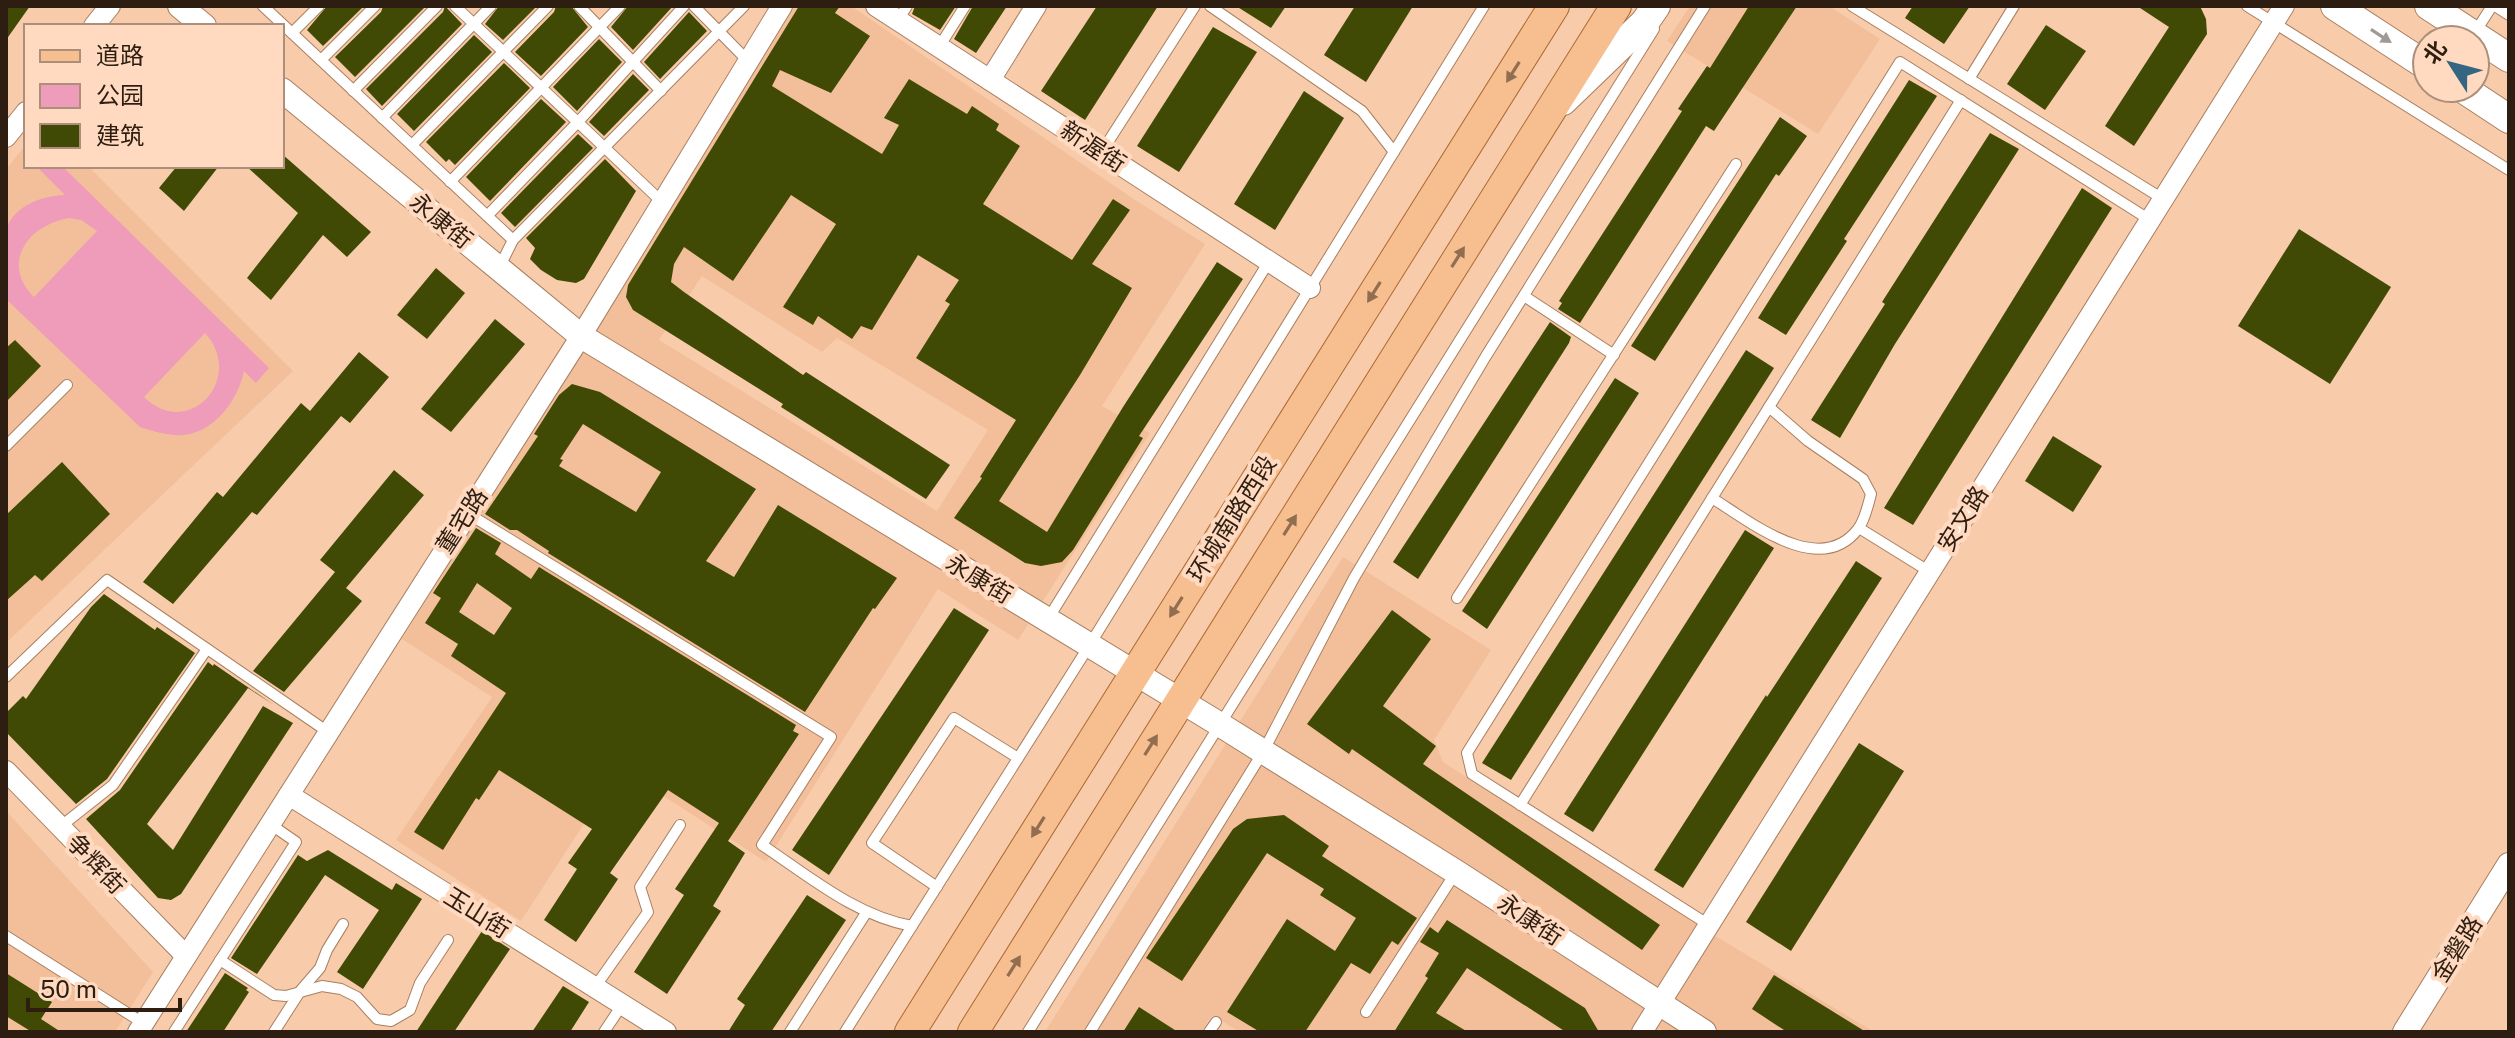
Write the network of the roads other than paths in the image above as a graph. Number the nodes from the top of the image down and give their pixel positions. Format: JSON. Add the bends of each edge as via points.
{"nodes":[{"id":1,"x":110,"y":6,"type":"edge"},
{"id":2,"x":180,"y":6,"type":"edge"},
{"id":3,"x":263,"y":6,"type":"edge"},
{"id":4,"x":319,"y":6,"type":"edge"},
{"id":5,"x":375,"y":6,"type":"edge"},
{"id":6,"x":437,"y":6,"type":"edge"},
{"id":7,"x":455,"y":6,"type":"edge"},
{"id":8,"x":491,"y":6,"type":"edge"},
{"id":9,"x":548,"y":6,"type":"edge"},
{"id":10,"x":579,"y":6,"type":"edge"},
{"id":11,"x":620,"y":6,"type":"edge"},
{"id":12,"x":684,"y":6,"type":"edge"},
{"id":13,"x":694,"y":6,"type":"edge"},
{"id":14,"x":744,"y":6,"type":"edge"},
{"id":15,"x":782,"y":6,"type":"edge"},
{"id":16,"x":876,"y":6,"type":"edge"},
{"id":17,"x":965,"y":6,"type":"edge"},
{"id":18,"x":1036,"y":6,"type":"edge"},
{"id":19,"x":1195,"y":6,"type":"edge"},
{"id":20,"x":1210,"y":6,"type":"edge"},
{"id":21,"x":1484,"y":6,"type":"edge"},
{"id":22,"x":1554,"y":6,"type":"edge"},
{"id":23,"x":1616,"y":6,"type":"edge"},
{"id":24,"x":1656,"y":6,"type":"edge"},
{"id":25,"x":1668,"y":6,"type":"edge"},
{"id":26,"x":1705,"y":6,"type":"edge"},
{"id":27,"x":1852,"y":6,"type":"edge"},
{"id":28,"x":2014,"y":6,"type":"edge"},
{"id":29,"x":2247,"y":6,"type":"edge"},
{"id":30,"x":2335,"y":6,"type":"edge"},
{"id":31,"x":2429,"y":6,"type":"edge"},
{"id":32,"x":2494,"y":6,"type":"edge"},
{"id":33,"x":902,"y":13,"type":"edge"},
{"id":34,"x":2278,"y":14,"type":"edge"},
{"id":35,"x":2509,"y":15,"type":"edge"},
{"id":36,"x":96,"y":24,"type":"edge"},
{"id":37,"x":202,"y":24,"type":"edge"},
{"id":38,"x":282,"y":24,"type":"edge"},
{"id":39,"x":474,"y":24,"type":"junction"},
{"id":40,"x":2457,"y":24,"type":"edge"},
{"id":41,"x":2482,"y":24,"type":"edge"},
{"id":42,"x":284,"y":26,"type":"edge"},
{"id":43,"x":599,"y":27,"type":"junction"},
{"id":44,"x":719,"y":32,"type":"junction"},
{"id":45,"x":292,"y":33,"type":"junction"},
{"id":46,"x":939,"y":47,"type":"junction"},
{"id":47,"x":503,"y":51,"type":"junction"},
{"id":48,"x":2411,"y":56,"type":"edge"},
{"id":49,"x":321,"y":60,"type":"junction"},
{"id":50,"x":748,"y":61,"type":"junction"},
{"id":51,"x":633,"y":62,"type":"junction"},
{"id":52,"x":1969,"y":79,"type":"junction"},
{"id":53,"x":990,"y":80,"type":"junction"},
{"id":54,"x":541,"y":87,"type":"junction"},
{"id":55,"x":353,"y":91,"type":"junction"},
{"id":56,"x":661,"y":91,"type":"junction"},
{"id":57,"x":284,"y":92,"type":"edge"},
{"id":58,"x":1961,"y":100,"type":"junction"},
{"id":59,"x":2486,"y":104,"type":"edge"},
{"id":60,"x":24,"y":114,"type":"edge"},
{"id":61,"x":1548,"y":115,"type":"junction"},
{"id":62,"x":382,"y":118,"type":"junction"},
{"id":63,"x":2509,"y":119,"type":"edge"},
{"id":64,"x":578,"y":122,"type":"junction"},
{"id":65,"x":6,"y":137,"type":"edge"},
{"id":66,"x":412,"y":145,"type":"junction"},
{"id":67,"x":605,"y":148,"type":"junction"},
{"id":68,"x":1394,"y":152,"type":"junction"},
{"id":69,"x":1101,"y":153,"type":"junction"},
{"id":70,"x":1736,"y":164,"type":"dead end"},
{"id":71,"x":2509,"y":170,"type":"edge"},
{"id":72,"x":450,"y":182,"type":"junction"},
{"id":73,"x":2163,"y":199,"type":"junction"},
{"id":74,"x":662,"y":202,"type":"junction"},
{"id":75,"x":487,"y":216,"type":"junction"},
{"id":76,"x":2150,"y":220,"type":"junction"},
{"id":77,"x":513,"y":240,"type":"junction"},
{"id":78,"x":1268,"y":263,"type":"junction"},
{"id":79,"x":499,"y":268,"type":"junction"},
{"id":80,"x":1310,"y":288,"type":"junction"},
{"id":81,"x":1524,"y":296,"type":"junction"},
{"id":82,"x":581,"y":336,"type":"junction"},
{"id":83,"x":1614,"y":355,"type":"junction"},
{"id":84,"x":67,"y":385,"type":"dead end"},
{"id":85,"x":1769,"y":407,"type":"junction"},
{"id":86,"x":6,"y":446,"type":"edge"},
{"id":87,"x":1712,"y":498,"type":"junction"},
{"id":88,"x":467,"y":513,"type":"junction"},
{"id":89,"x":1859,"y":528,"type":"junction"},
{"id":90,"x":1930,"y":572,"type":"junction"},
{"id":91,"x":1457,"y":598,"type":"dead end"},
{"id":92,"x":1047,"y":621,"type":"junction"},
{"id":93,"x":1089,"y":646,"type":"junction"},
{"id":94,"x":207,"y":649,"type":"junction"},
{"id":95,"x":1135,"y":672,"type":"junction"},
{"id":96,"x":6,"y":677,"type":"edge"},
{"id":97,"x":1179,"y":700,"type":"junction"},
{"id":98,"x":1219,"y":724,"type":"junction"},
{"id":99,"x":328,"y":732,"type":"junction"},
{"id":100,"x":1263,"y":752,"type":"junction"},
{"id":101,"x":1018,"y":758,"type":"junction"},
{"id":102,"x":6,"y":771,"type":"edge"},
{"id":103,"x":289,"y":795,"type":"junction"},
{"id":104,"x":1520,"y":805,"type":"junction"},
{"id":105,"x":270,"y":824,"type":"junction"},
{"id":106,"x":680,"y":825,"type":"dead end"},
{"id":107,"x":60,"y":827,"type":"junction"},
{"id":108,"x":2509,"y":865,"type":"edge"},
{"id":109,"x":1456,"y":872,"type":"junction"},
{"id":110,"x":937,"y":887,"type":"junction"},
{"id":111,"x":866,"y":913,"type":"junction"},
{"id":112,"x":343,"y":924,"type":"dead end"},
{"id":113,"x":1709,"y":925,"type":"junction"},
{"id":114,"x":912,"y":926,"type":"junction"},
{"id":115,"x":6,"y":936,"type":"edge"},
{"id":116,"x":448,"y":940,"type":"dead end"},
{"id":117,"x":186,"y":956,"type":"junction"},
{"id":118,"x":220,"y":960,"type":"junction"},
{"id":119,"x":595,"y":987,"type":"junction"},
{"id":120,"x":301,"y":990,"type":"junction"},
{"id":121,"x":1660,"y":1004,"type":"junction"},
{"id":122,"x":622,"y":1005,"type":"junction"},
{"id":123,"x":1366,"y":1012,"type":"dead end"},
{"id":124,"x":1216,"y":1022,"type":"dead end"},
{"id":125,"x":140,"y":1028,"type":"edge"},
{"id":126,"x":174,"y":1032,"type":"edge"},
{"id":127,"x":274,"y":1032,"type":"edge"},
{"id":128,"x":604,"y":1032,"type":"edge"},
{"id":129,"x":666,"y":1032,"type":"edge"},
{"id":130,"x":790,"y":1032,"type":"edge"},
{"id":131,"x":845,"y":1032,"type":"edge"},
{"id":132,"x":910,"y":1032,"type":"edge"},
{"id":133,"x":973,"y":1032,"type":"edge"},
{"id":134,"x":1028,"y":1032,"type":"edge"},
{"id":135,"x":1090,"y":1032,"type":"edge"},
{"id":136,"x":1209,"y":1032,"type":"edge"},
{"id":137,"x":1642,"y":1032,"type":"edge"},
{"id":138,"x":1704,"y":1032,"type":"edge"},
{"id":139,"x":2405,"y":1032,"type":"edge"}],
"edges":[{"from":1,"to":36,"type":"street"},
{"from":2,"to":37,"type":"street"},
{"from":3,"to":38,"type":"lane"},
{"from":4,"to":45,"type":"lane"},
{"from":5,"to":49,"type":"lane"},
{"from":6,"to":55,"type":"lane"},
{"from":7,"to":39,"type":"lane"},
{"from":8,"to":39,"type":"lane"},
{"from":9,"to":47,"type":"lane"},
{"from":10,"to":43,"type":"lane"},
{"from":11,"to":43,"type":"lane"},
{"from":12,"to":51,"type":"lane"},
{"from":13,"to":44,"type":"lane"},
{"from":14,"to":44,"type":"lane"},
{"from":15,"to":50,"type":"street","name":"董宅路"},
{"from":16,"to":33,"type":"street","name":"新渥街"},
{"from":17,"to":46,"type":"lane"},
{"from":18,"to":53,"type":"street"},
{"from":19,"to":69,"type":"lane"},
{"from":20,"to":68,"type":"lane","via":[[1362,111]]},
{"from":21,"to":68,"type":"lane"},
{"from":22,"to":95,"type":"main road","name":"环城南路西段","one_way":true},
{"from":23,"to":61,"type":"main road"},
{"from":24,"to":61,"type":"main road","via":[[1637,31]]},
{"from":25,"to":98,"type":"lane"},
{"from":26,"to":81,"type":"lane"},
{"from":27,"to":52,"type":"lane"},
{"from":28,"to":52,"type":"lane"},
{"from":29,"to":34,"type":"lane"},
{"from":30,"to":48,"type":"main road","one_way":true},
{"from":31,"to":40,"type":"main road"},
{"from":32,"to":35,"type":"lane"},
{"from":32,"to":41,"type":"lane"},
{"from":33,"to":46,"type":"street","name":"新渥街"},
{"from":34,"to":71,"type":"lane"},
{"from":34,"to":73,"type":"street","name":"安文路"},
{"from":39,"to":47,"type":"lane"},
{"from":39,"to":62,"type":"lane"},
{"from":42,"to":45,"type":"lane"},
{"from":43,"to":51,"type":"lane"},
{"from":43,"to":54,"type":"lane"},
{"from":44,"to":50,"type":"lane"},
{"from":44,"to":56,"type":"lane"},
{"from":45,"to":49,"type":"lane"},
{"from":46,"to":53,"type":"street","name":"新渥街"},
{"from":47,"to":54,"type":"lane"},
{"from":47,"to":66,"type":"lane"},
{"from":49,"to":55,"type":"lane"},
{"from":50,"to":74,"type":"street","name":"董宅路"},
{"from":51,"to":56,"type":"lane"},
{"from":51,"to":64,"type":"lane"},
{"from":52,"to":73,"type":"lane"},
{"from":53,"to":69,"type":"street","name":"新渥街"},
{"from":54,"to":64,"type":"lane"},
{"from":54,"to":72,"type":"lane"},
{"from":55,"to":62,"type":"lane"},
{"from":56,"to":67,"type":"lane"},
{"from":57,"to":79,"type":"street","name":"永康街"},
{"from":58,"to":76,"type":"lane"},
{"from":58,"to":85,"type":"lane"},
{"from":58,"to":104,"type":"lane","via":[[1900,62],[1475,739],[1467,753],[1472,774]]},
{"from":59,"to":63,"type":"main road"},
{"from":60,"to":65,"type":"street"},
{"from":97,"to":61,"type":"main road","one_way":true},
{"from":62,"to":66,"type":"lane"},
{"from":64,"to":67,"type":"lane"},
{"from":64,"to":75,"type":"lane"},
{"from":66,"to":72,"type":"lane"},
{"from":67,"to":74,"type":"lane"},
{"from":67,"to":77,"type":"lane"},
{"from":68,"to":80,"type":"lane"},
{"from":69,"to":78,"type":"street","name":"新渥街"},
{"from":70,"to":83,"type":"lane"},
{"from":72,"to":75,"type":"lane"},
{"from":73,"to":76,"type":"street","name":"安文路"},
{"from":74,"to":82,"type":"street","name":"董宅路"},
{"from":75,"to":77,"type":"lane"},
{"from":76,"to":90,"type":"street","name":"安文路"},
{"from":77,"to":79,"type":"lane"},
{"from":78,"to":80,"type":"street","name":"新渥街"},
{"from":78,"to":92,"type":"lane"},
{"from":79,"to":82,"type":"street","name":"永康街"},
{"from":80,"to":93,"type":"lane"},
{"from":81,"to":83,"type":"lane"},
{"from":81,"to":100,"type":"lane","via":[[1354,578]]},
{"from":82,"to":88,"type":"street","name":"董宅路"},
{"from":82,"to":92,"type":"street","name":"永康街"},
{"from":83,"to":91,"type":"lane"},
{"from":84,"to":86,"type":"lane"},
{"from":85,"to":87,"type":"lane"},
{"from":85,"to":89,"type":"lane","via":[[1863,479],[1871,494]]},
{"from":87,"to":89,"type":"lane","via":[[1781,541],[1804,548],[1828,548]]},
{"from":87,"to":104,"type":"lane"},
{"from":88,"to":99,"type":"street","name":"董宅路"},
{"from":88,"to":111,"type":"lane","via":[[831,737],[762,845]]},
{"from":89,"to":90,"type":"lane"},
{"from":90,"to":113,"type":"street","name":"安文路"},
{"from":92,"to":93,"type":"street","name":"永康街"},
{"from":93,"to":95,"type":"street","name":"永康街"},
{"from":93,"to":101,"type":"lane"},
{"from":94,"to":96,"type":"lane","via":[[107,580]]},
{"from":94,"to":99,"type":"lane"},
{"from":94,"to":107,"type":"lane","via":[[113,785]]},
{"from":95,"to":97,"type":"street","name":"永康街"},
{"from":95,"to":132,"type":"main road","name":"环城南路西段","one_way":true},
{"from":97,"to":98,"type":"street","name":"永康街"},
{"from":133,"to":97,"type":"main road","one_way":true},
{"from":98,"to":100,"type":"street","name":"永康街"},
{"from":98,"to":134,"type":"lane"},
{"from":99,"to":103,"type":"street","name":"董宅路"},
{"from":100,"to":109,"type":"street","name":"永康街"},
{"from":100,"to":135,"type":"lane"},
{"from":101,"to":110,"type":"lane"},
{"from":101,"to":110,"type":"lane","via":[[954,718],[872,843]]},
{"from":102,"to":107,"type":"street","name":"争辉街"},
{"from":103,"to":105,"type":"street","name":"董宅路"},
{"from":103,"to":119,"type":"street","name":"玉山街"},
{"from":104,"to":113,"type":"lane"},
{"from":105,"to":117,"type":"street","name":"董宅路"},
{"from":105,"to":118,"type":"lane","via":[[296,842]]},
{"from":106,"to":119,"type":"lane","via":[[640,887],[648,912]]},
{"from":107,"to":117,"type":"street","name":"争辉街"},
{"from":108,"to":139,"type":"street","name":"金磐路"},
{"from":109,"to":121,"type":"street","name":"永康街"},
{"from":109,"to":123,"type":"lane"},
{"from":110,"to":114,"type":"lane"},
{"from":111,"to":114,"type":"lane"},
{"from":111,"to":130,"type":"lane"},
{"from":112,"to":120,"type":"lane","via":[[320,968]]},
{"from":113,"to":121,"type":"street","name":"安文路"},
{"from":114,"to":131,"type":"lane"},
{"from":115,"to":125,"type":"lane"},
{"from":116,"to":120,"type":"lane","via":[[420,983],[410,1010],[391,1021],[377,1019],[357,997],[341,989]]},
{"from":117,"to":125,"type":"street","name":"董宅路"},
{"from":118,"to":120,"type":"lane","via":[[274,995]]},
{"from":118,"to":126,"type":"lane"},
{"from":119,"to":122,"type":"street","name":"玉山街"},
{"from":120,"to":127,"type":"lane"},
{"from":121,"to":137,"type":"street","name":"安文路"},
{"from":121,"to":138,"type":"street","name":"永康街"},
{"from":122,"to":128,"type":"lane"},
{"from":122,"to":129,"type":"street","name":"玉山街"},
{"from":124,"to":136,"type":"lane"}]}
